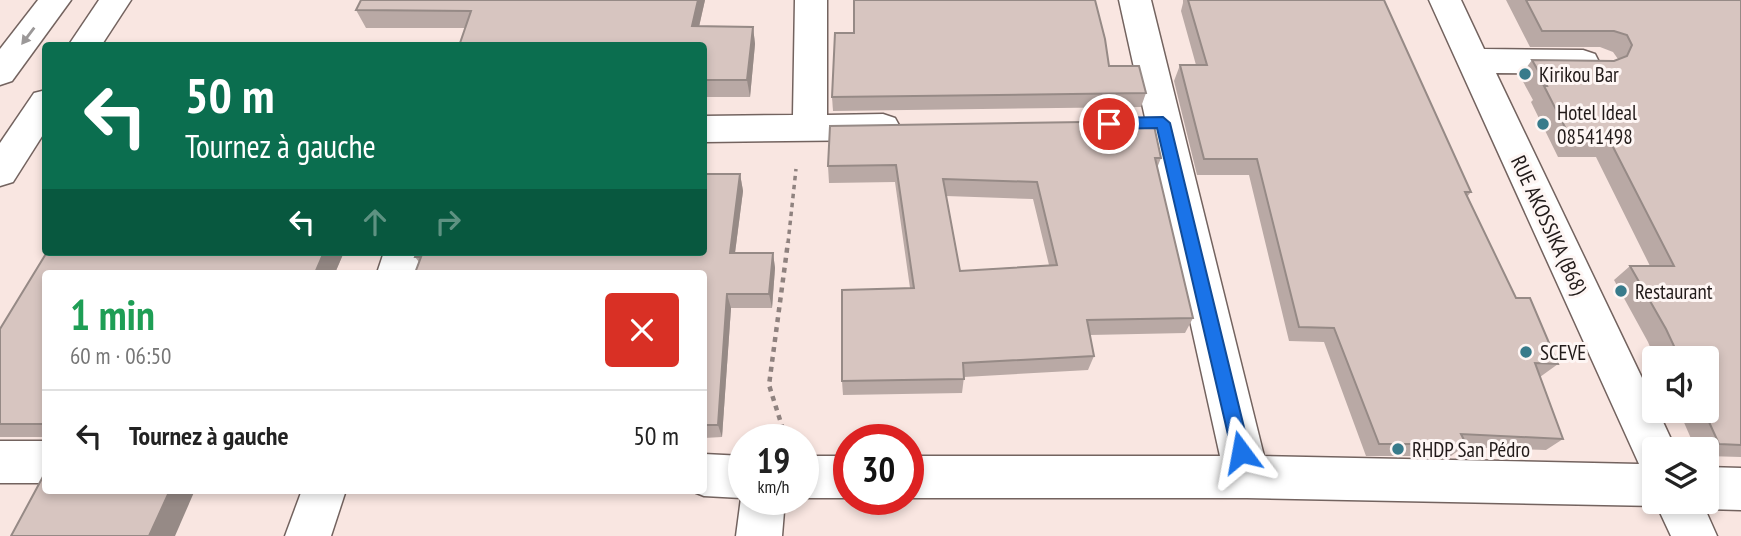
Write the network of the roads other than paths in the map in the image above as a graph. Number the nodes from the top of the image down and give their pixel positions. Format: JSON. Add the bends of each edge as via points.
{"nodes":[{"id":1,"x":55,"y":0,"type":"edge"},
{"id":2,"x":114,"y":0,"type":"edge"},
{"id":3,"x":811,"y":0,"type":"edge"},
{"id":4,"x":1135,"y":0,"type":"edge"},
{"id":5,"x":1445,"y":0,"type":"edge"},
{"id":6,"x":87,"y":42,"type":"edge"},
{"id":7,"x":1473,"y":61,"type":"junction"},
{"id":8,"x":1600,"y":62,"type":"edge"},
{"id":9,"x":0,"y":73,"type":"edge"},
{"id":10,"x":40,"y":117,"type":"edge"},
{"id":11,"x":919,"y":127,"type":"edge"},
{"id":12,"x":810,"y":128,"type":"junction"},
{"id":13,"x":707,"y":129,"type":"edge"},
{"id":14,"x":0,"y":172,"type":"edge"},
{"id":15,"x":1648,"y":437,"type":"edge"},
{"id":16,"x":0,"y":462,"type":"edge"},
{"id":17,"x":42,"y":462,"type":"edge"},
{"id":18,"x":707,"y":475,"type":"edge"},
{"id":19,"x":728,"y":476,"type":"edge"},
{"id":20,"x":924,"y":477,"type":"edge"},
{"id":21,"x":1247,"y":477,"type":"junction"},
{"id":22,"x":1642,"y":486,"type":"edge"},
{"id":23,"x":1719,"y":488,"type":"edge"},
{"id":24,"x":1741,"y":489,"type":"edge"},
{"id":25,"x":323,"y":494,"type":"edge"},
{"id":26,"x":1684,"y":514,"type":"edge"},
{"id":27,"x":761,"y":515,"type":"edge"},
{"id":28,"x":308,"y":536,"type":"edge"},
{"id":29,"x":759,"y":536,"type":"edge"},
{"id":30,"x":1694,"y":536,"type":"edge"}],
"edges":[{"from":1,"to":9,"type":"street","one_way":true},
{"from":2,"to":6,"type":"street"},
{"from":3,"to":12,"type":"street"},
{"from":4,"to":21,"type":"street","via":[[1149,123]]},
{"from":5,"to":7,"type":"street","name":"RUE AKOSSIKA (B68)"},
{"from":7,"to":8,"type":"street"},
{"from":7,"to":15,"type":"street","name":"RUE AKOSSIKA (B68)"},
{"from":10,"to":14,"type":"street"},
{"from":11,"to":12,"type":"street"},
{"from":12,"to":13,"type":"street"},
{"from":16,"to":17,"type":"street"},
{"from":18,"to":19,"type":"street"},
{"from":20,"to":21,"type":"street"},
{"from":21,"to":22,"type":"street"},
{"from":23,"to":24,"type":"street"},
{"from":25,"to":28,"type":"street"},
{"from":26,"to":30,"type":"street"},
{"from":27,"to":29,"type":"street"}]}
